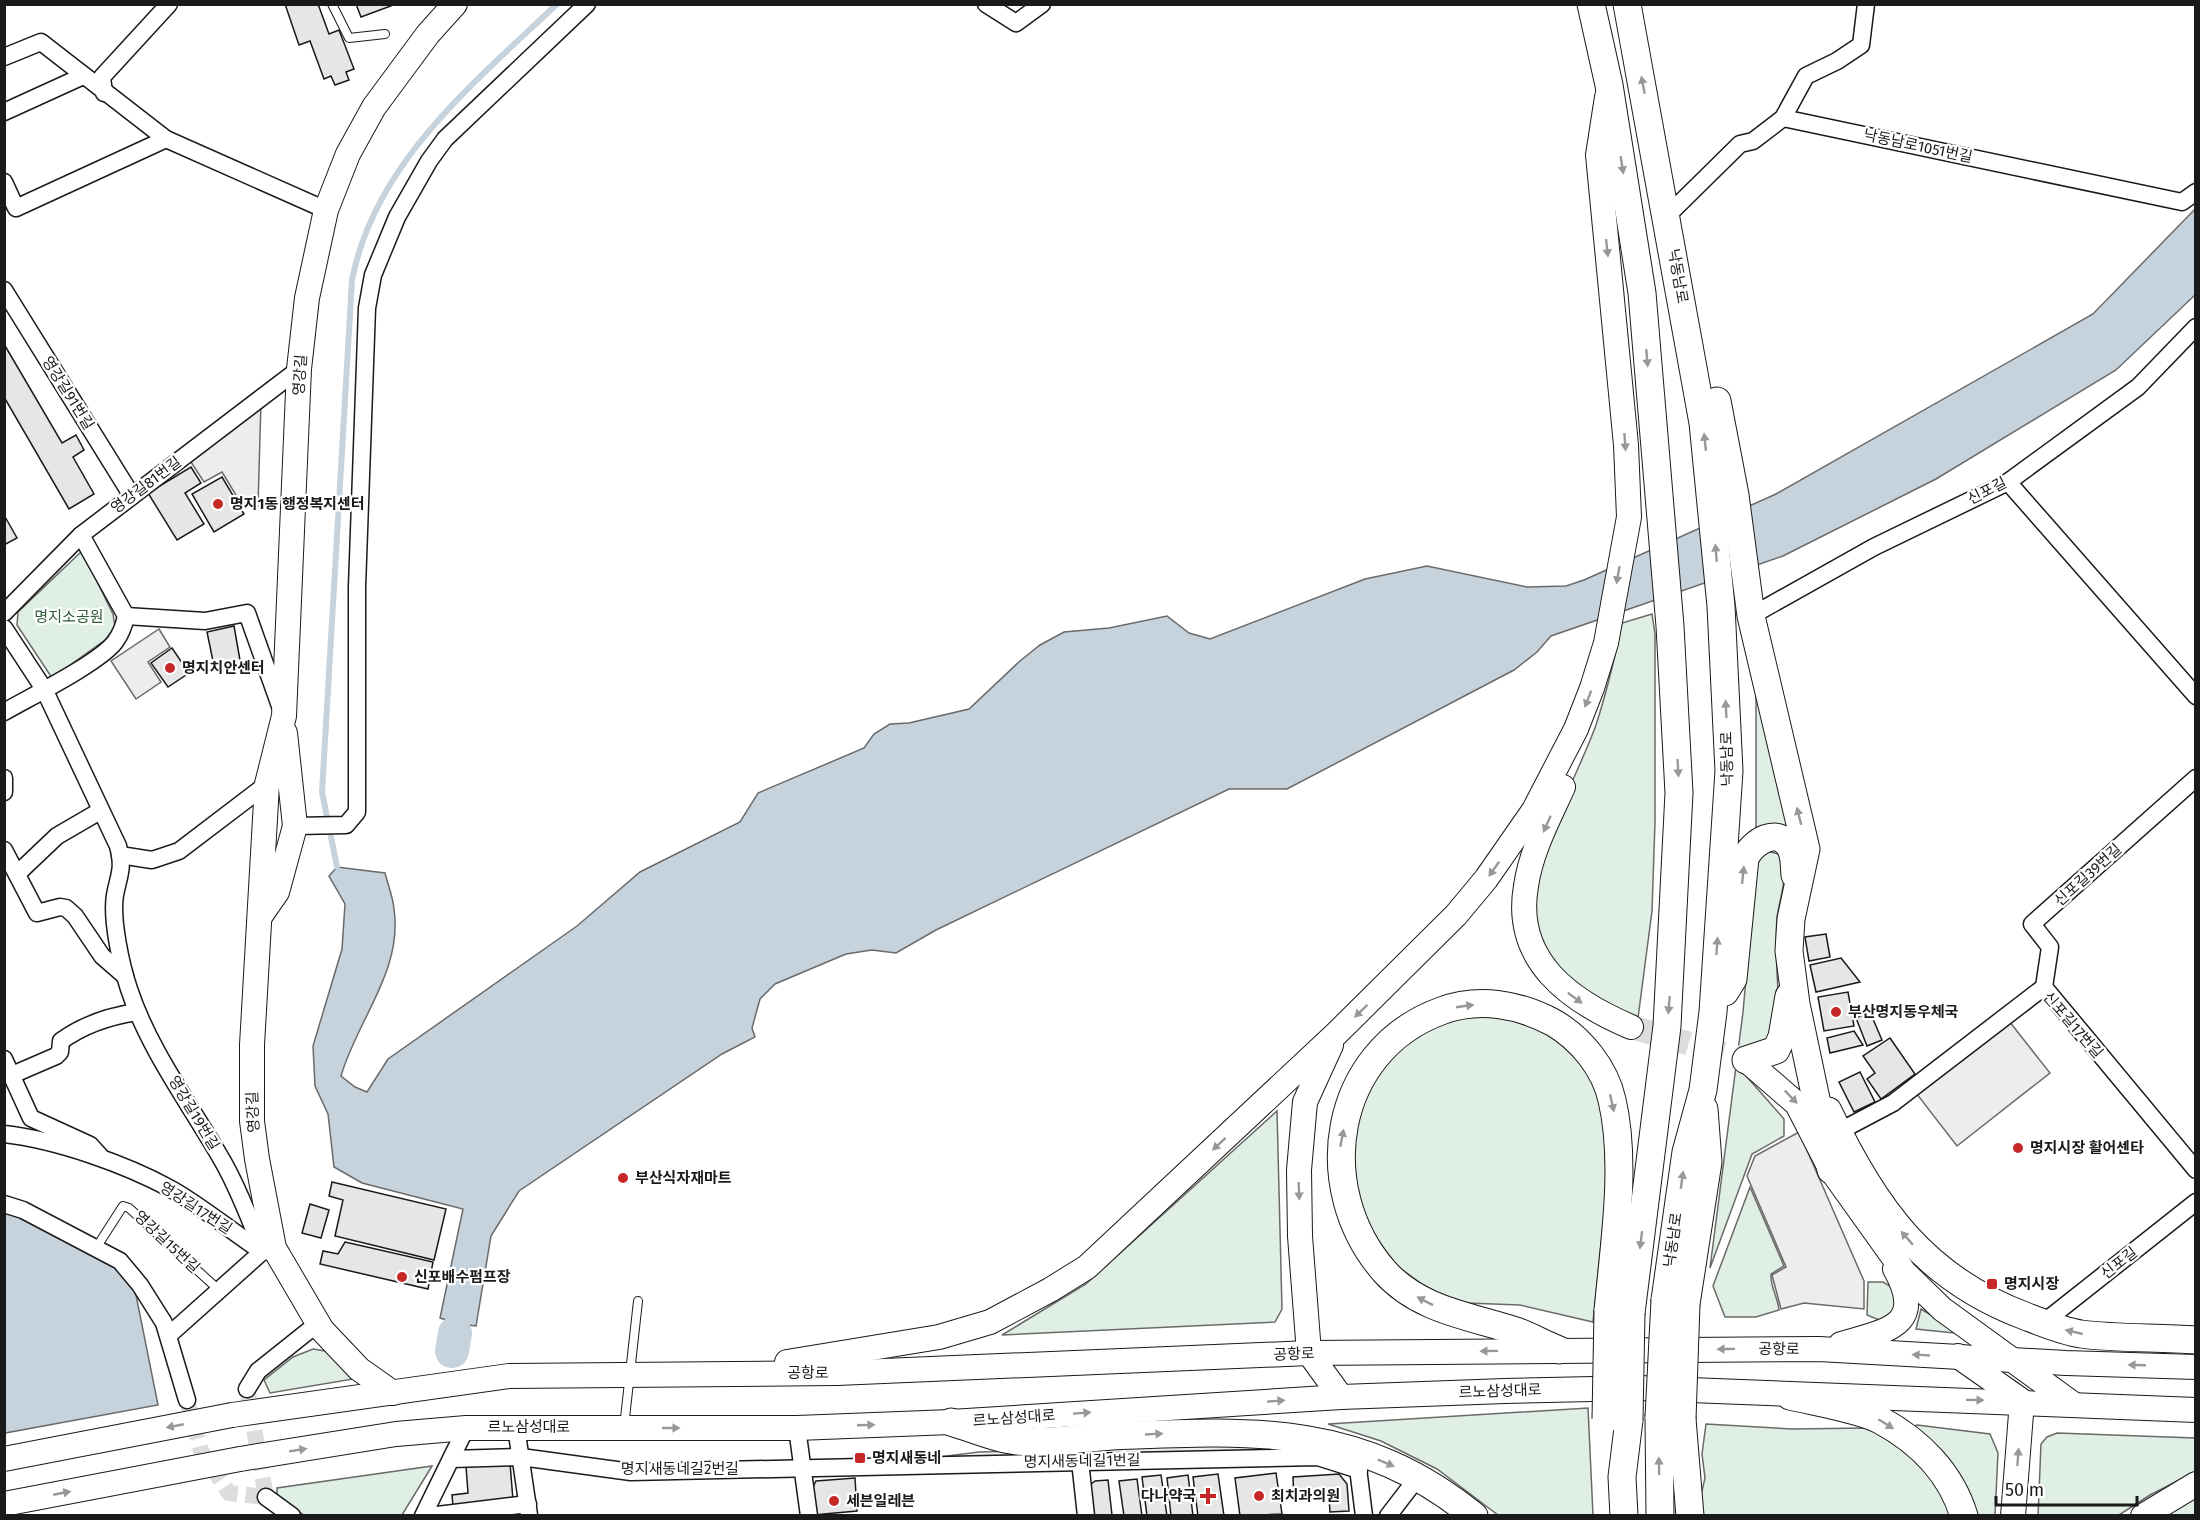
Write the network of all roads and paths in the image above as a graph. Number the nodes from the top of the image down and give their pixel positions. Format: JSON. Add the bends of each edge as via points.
{"nodes":[{"id":1,"x":168,"y":4,"type":"edge"},
{"id":2,"x":332,"y":4,"type":"edge"},
{"id":3,"x":455,"y":4,"type":"edge"},
{"id":4,"x":586,"y":4,"type":"edge"},
{"id":5,"x":986,"y":4,"type":"edge"},
{"id":6,"x":1042,"y":4,"type":"edge"},
{"id":7,"x":1591,"y":4,"type":"edge"},
{"id":8,"x":1627,"y":4,"type":"edge"},
{"id":9,"x":1866,"y":4,"type":"edge"},
{"id":10,"x":385,"y":34,"type":"dead end"},
{"id":11,"x":4,"y":57,"type":"edge"},
{"id":12,"x":83,"y":76,"type":"junction"},
{"id":13,"x":1609,"y":85,"type":"junction"},
{"id":14,"x":104,"y":93,"type":"junction"},
{"id":15,"x":4,"y":112,"type":"edge"},
{"id":16,"x":1783,"y":118,"type":"junction"},
{"id":17,"x":166,"y":139,"type":"junction"},
{"id":18,"x":4,"y":182,"type":"edge"},
{"id":19,"x":2196,"y":192,"type":"edge"},
{"id":20,"x":1667,"y":200,"type":"junction"},
{"id":21,"x":326,"y":210,"type":"junction"},
{"id":22,"x":4,"y":290,"type":"edge"},
{"id":23,"x":2196,"y":327,"type":"edge"},
{"id":24,"x":299,"y":369,"type":"junction"},
{"id":25,"x":2008,"y":482,"type":"junction"},
{"id":26,"x":132,"y":496,"type":"junction"},
{"id":27,"x":1724,"y":498,"type":"junction"},
{"id":28,"x":81,"y":535,"type":"junction"},
{"id":29,"x":1750,"y":607,"type":"junction"},
{"id":30,"x":4,"y":613,"type":"edge"},
{"id":31,"x":126,"y":616,"type":"junction"},
{"id":32,"x":4,"y":628,"type":"edge"},
{"id":33,"x":44,"y":689,"type":"junction"},
{"id":34,"x":2196,"y":696,"type":"edge"},
{"id":35,"x":4,"y":711,"type":"edge"},
{"id":36,"x":284,"y":716,"type":"junction"},
{"id":37,"x":1576,"y":729,"type":"junction"},
{"id":38,"x":4,"y":778,"type":"edge"},
{"id":39,"x":2196,"y":778,"type":"edge"},
{"id":40,"x":267,"y":784,"type":"junction"},
{"id":41,"x":4,"y":792,"type":"edge"},
{"id":42,"x":100,"y":811,"type":"junction"},
{"id":43,"x":295,"y":826,"type":"junction"},
{"id":44,"x":4,"y":850,"type":"edge"},
{"id":45,"x":120,"y":855,"type":"junction"},
{"id":46,"x":17,"y":874,"type":"junction"},
{"id":47,"x":1797,"y":894,"type":"junction"},
{"id":48,"x":260,"y":917,"type":"junction"},
{"id":49,"x":125,"y":976,"type":"junction"},
{"id":50,"x":1792,"y":979,"type":"junction"},
{"id":51,"x":2044,"y":987,"type":"junction"},
{"id":52,"x":137,"y":1012,"type":"junction"},
{"id":53,"x":1713,"y":1012,"type":"junction"},
{"id":54,"x":1631,"y":1027,"type":"tunnel mouth"},
{"id":55,"x":1336,"y":1034,"type":"junction"},
{"id":56,"x":4,"y":1059,"type":"edge"},
{"id":57,"x":1746,"y":1060,"type":"joint"},
{"id":58,"x":12,"y":1075,"type":"junction"},
{"id":59,"x":1812,"y":1075,"type":"junction"},
{"id":60,"x":1838,"y":1132,"type":"junction"},
{"id":61,"x":4,"y":1134,"type":"edge"},
{"id":62,"x":105,"y":1161,"type":"junction"},
{"id":63,"x":1831,"y":1170,"type":"junction"},
{"id":64,"x":2196,"y":1170,"type":"edge"},
{"id":65,"x":2196,"y":1202,"type":"edge"},
{"id":66,"x":4,"y":1204,"type":"edge"},
{"id":67,"x":1878,"y":1238,"type":"junction"},
{"id":68,"x":96,"y":1248,"type":"junction"},
{"id":69,"x":272,"y":1258,"type":"junction"},
{"id":70,"x":220,"y":1291,"type":"junction"},
{"id":71,"x":638,"y":1301,"type":"dead end"},
{"id":72,"x":1620,"y":1312,"type":"junction"},
{"id":73,"x":2043,"y":1323,"type":"junction"},
{"id":74,"x":317,"y":1324,"type":"junction"},
{"id":75,"x":169,"y":1335,"type":"junction"},
{"id":76,"x":2196,"y":1340,"type":"edge"},
{"id":77,"x":1558,"y":1350,"type":"junction"},
{"id":78,"x":1820,"y":1350,"type":"junction"},
{"id":79,"x":1309,"y":1353,"type":"junction"},
{"id":80,"x":1958,"y":1356,"type":"junction"},
{"id":81,"x":2009,"y":1359,"type":"junction"},
{"id":82,"x":2196,"y":1367,"type":"edge"},
{"id":83,"x":726,"y":1373,"type":"junction"},
{"id":84,"x":629,"y":1374,"type":"junction"},
{"id":85,"x":247,"y":1389,"type":"dead end"},
{"id":86,"x":393,"y":1393,"type":"junction"},
{"id":87,"x":1790,"y":1396,"type":"junction"},
{"id":88,"x":1341,"y":1397,"type":"junction"},
{"id":89,"x":187,"y":1400,"type":"tunnel mouth"},
{"id":90,"x":2022,"y":1401,"type":"junction"},
{"id":91,"x":2073,"y":1404,"type":"junction"},
{"id":92,"x":2196,"y":1410,"type":"edge"},
{"id":93,"x":1670,"y":1418,"type":"junction"},
{"id":94,"x":951,"y":1422,"type":"junction"},
{"id":95,"x":516,"y":1427,"type":"junction"},
{"id":96,"x":624,"y":1427,"type":"junction"},
{"id":97,"x":466,"y":1428,"type":"junction"},
{"id":98,"x":797,"y":1428,"type":"junction"},
{"id":99,"x":521,"y":1457,"type":"junction"},
{"id":100,"x":4,"y":1459,"type":"edge"},
{"id":101,"x":451,"y":1459,"type":"junction"},
{"id":102,"x":1080,"y":1461,"type":"junction"},
{"id":103,"x":1358,"y":1461,"type":"junction"},
{"id":104,"x":804,"y":1468,"type":"junction"},
{"id":105,"x":1418,"y":1477,"type":"junction"},
{"id":106,"x":2196,"y":1484,"type":"edge"},
{"id":107,"x":266,"y":1497,"type":"dead end"},
{"id":108,"x":4,"y":1504,"type":"edge"},
{"id":109,"x":529,"y":1510,"type":"edge"},
{"id":110,"x":292,"y":1515,"type":"edge"},
{"id":111,"x":423,"y":1515,"type":"edge"},
{"id":112,"x":429,"y":1515,"type":"edge"},
{"id":113,"x":809,"y":1515,"type":"edge"},
{"id":114,"x":1083,"y":1515,"type":"edge"},
{"id":115,"x":1364,"y":1515,"type":"edge"},
{"id":116,"x":1388,"y":1515,"type":"edge"},
{"id":117,"x":1474,"y":1515,"type":"edge"},
{"id":118,"x":1624,"y":1515,"type":"edge"},
{"id":119,"x":1660,"y":1515,"type":"edge"},
{"id":120,"x":1690,"y":1515,"type":"edge"},
{"id":121,"x":1964,"y":1515,"type":"edge"},
{"id":122,"x":2013,"y":1515,"type":"edge"},
{"id":123,"x":2143,"y":1515,"type":"edge"}],
"edges":[{"from":1,"to":14,"type":"street","via":[[102,76]]},
{"from":2,"to":10,"type":"lane","via":[[349,38]]},
{"from":3,"to":21,"type":"main road","name":"영강길","via":[[374,108],[338,173]]},
{"from":4,"to":43,"type":"street","via":[[445,139],[397,217],[373,275],[367,308],[358,576],[357,812],[346,825]]},
{"from":5,"to":6,"type":"street","via":[[1016,23]]},
{"from":7,"to":13,"type":"main road"},
{"from":20,"to":8,"type":"main road","name":"낙동남로","one_way":true},
{"from":9,"to":16,"type":"street","via":[[1861,45],[1806,76]]},
{"from":11,"to":12,"type":"street","via":[[40,42]]},
{"from":12,"to":14,"type":"street"},
{"from":12,"to":15,"type":"street"},
{"from":13,"to":37,"type":"main road","one_way":true,"via":[[1598,155],[1626,445],[1629,517],[1606,643]]},
{"from":13,"to":72,"type":"main road","one_way":true,"via":[[1642,293],[1670,626],[1679,793],[1670,987]]},
{"from":14,"to":17,"type":"street"},
{"from":16,"to":19,"type":"street","name":"낙동남로1051번길","via":[[2182,202]]},
{"from":16,"to":20,"type":"street","via":[[1753,141],[1740,144]]},
{"from":17,"to":18,"type":"street","via":[[16,208]]},
{"from":17,"to":21,"type":"street"},
{"from":27,"to":20,"type":"main road","name":"낙동남로","one_way":true,"via":[[1699,393]]},
{"from":21,"to":24,"type":"main road","name":"영강길","via":[[307,298]]},
{"from":22,"to":26,"type":"street","name":"영강길91번길"},
{"from":23,"to":25,"type":"street","name":"신포길","via":[[2138,387]]},
{"from":24,"to":26,"type":"street","name":"영강길81번길"},
{"from":24,"to":36,"type":"main road","name":"영강길"},
{"from":25,"to":29,"type":"street","name":"신포길"},
{"from":25,"to":34,"type":"street"},
{"from":26,"to":28,"type":"street","name":"영강길81번길"},
{"from":27,"to":29,"type":"main road"},
{"from":53,"to":27,"type":"main road","name":"낙동남로","one_way":true,"via":[[1729,771],[1720,606]]},
{"from":28,"to":30,"type":"street","name":"영강길81번길"},
{"from":28,"to":31,"type":"street"},
{"from":47,"to":29,"type":"main road","one_way":true,"via":[[1806,849]]},
{"from":31,"to":33,"type":"street","via":[[122,631],[110,648]]},
{"from":31,"to":36,"type":"street","via":[[205,621],[248,613]]},
{"from":32,"to":33,"type":"street","name":"영강길19번길"},
{"from":33,"to":35,"type":"street"},
{"from":33,"to":42,"type":"street","name":"영강길19번길"},
{"from":36,"to":40,"type":"main road","name":"영강길"},
{"from":36,"to":43,"type":"main road"},
{"from":37,"to":54,"type":"main road","one_way":true,"via":[[1570,773],[1542,835],[1526,884],[1524,921],[1544,967],[1566,992],[1593,1011]]},
{"from":37,"to":55,"type":"main road","one_way":true,"via":[[1534,810],[1486,879],[1422,952]]},
{"from":38,"to":41,"type":"street"},
{"from":39,"to":51,"type":"street","name":"신포길39번길","via":[[2032,924],[2050,947]]},
{"from":40,"to":45,"type":"street","via":[[179,851],[152,860]]},
{"from":40,"to":48,"type":"main road","name":"영강길"},
{"from":42,"to":45,"type":"street","name":"영강길19번길"},
{"from":42,"to":46,"type":"street","via":[[57,836]]},
{"from":43,"to":48,"type":"main road","via":[[278,892]]},
{"from":44,"to":46,"type":"street"},
{"from":45,"to":49,"type":"street","name":"영강길19번길","via":[[121,880],[115,895]]},
{"from":46,"to":49,"type":"street","via":[[37,913],[66,908],[102,956]]},
{"from":47,"to":50,"type":"main road","via":[[1789,935]]},
{"from":53,"to":47,"type":"main road","one_way":true,"via":[[1733,979],[1745,858],[1754,843],[1768,838],[1786,843],[1794,857]]},
{"from":48,"to":69,"type":"main road","name":"영강길","via":[[252,1121]]},
{"from":49,"to":52,"type":"street","name":"영강길19번길"},
{"from":50,"to":57,"type":"main road","via":[[1779,1045],[1773,1053]]},
{"from":50,"to":59,"type":"main road"},
{"from":51,"to":60,"type":"street","name":"신포길17번길","via":[[1893,1103]]},
{"from":51,"to":64,"type":"street","name":"신포길17번길"},
{"from":52,"to":58,"type":"street","via":[[104,1019],[71,1035],[61,1041],[56,1056]]},
{"from":52,"to":69,"type":"street","name":"영강길19번길","via":[[232,1178]]},
{"from":93,"to":53,"type":"main road","name":"낙동남로","one_way":true,"bridge":true,"via":[[1686,1152],[1703,1090]]},
{"from":55,"to":79,"type":"main road","one_way":true,"via":[[1305,1102],[1299,1170]]},
{"from":55,"to":83,"type":"main road","one_way":true,"via":[[1087,1266],[1050,1290],[990,1322],[939,1337]]},
{"from":56,"to":58,"type":"street","name":"영강길17번길"},
{"from":57,"to":63,"type":"main road","one_way":true,"via":[[1797,1104]]},
{"from":58,"to":62,"type":"street","name":"영강길17번길","via":[[31,1118],[90,1145]]},
{"from":59,"to":60,"type":"main road"},
{"from":59,"to":63,"type":"main road"},
{"from":73,"to":60,"type":"main road","one_way":true,"via":[[1962,1286],[1927,1260],[1891,1219]]},
{"from":61,"to":62,"type":"street","name":"영강길17번길"},
{"from":62,"to":69,"type":"street","name":"영강길17번길","via":[[171,1189]]},
{"from":63,"to":67,"type":"main road"},
{"from":65,"to":73,"type":"street","name":"신포길"},
{"from":66,"to":68,"type":"street"},
{"from":67,"to":78,"type":"main road","via":[[1904,1284],[1905,1315],[1890,1330]]},
{"from":67,"to":81,"type":"main road","via":[[1921,1289]]},
{"from":68,"to":70,"type":"lane","name":"영강길15번길","via":[[123,1206],[129,1208]]},
{"from":68,"to":75,"type":"street","via":[[120,1261],[131,1273]]},
{"from":69,"to":70,"type":"street"},
{"from":69,"to":74,"type":"main road","name":"영강길"},
{"from":70,"to":75,"type":"street"},
{"from":71,"to":84,"type":"lane"},
{"from":77,"to":72,"type":"main road","one_way":true,"via":[[1518,1332],[1446,1312],[1415,1296],[1385,1273],[1349,1210],[1341,1175],[1340,1146],[1350,1104],[1377,1053],[1420,1019],[1481,1003],[1511,1006],[1538,1014],[1563,1029],[1599,1067],[1612,1097],[1616,1123]]},
{"from":72,"to":118,"type":"main road","bridge":true,"via":[[1617,1420]]},
{"from":76,"to":73,"type":"main road","one_way":true,"via":[[2080,1334]]},
{"from":74,"to":85,"type":"street","via":[[258,1371]]},
{"from":74,"to":86,"type":"main road","name":"영강길","via":[[359,1369]]},
{"from":75,"to":89,"type":"street"},
{"from":78,"to":77,"type":"main road","name":"공항로","one_way":true},
{"from":77,"to":79,"type":"main road","name":"공항로","one_way":true},
{"from":80,"to":78,"type":"main road","name":"공항로","one_way":true},
{"from":79,"to":83,"type":"main road","name":"공항로","via":[[837,1373]]},
{"from":79,"to":88,"type":"main road"},
{"from":80,"to":81,"type":"main road","name":"공항로"},
{"from":80,"to":90,"type":"main road"},
{"from":82,"to":81,"type":"main road","name":"공항로","one_way":true},
{"from":81,"to":91,"type":"main road"},
{"from":83,"to":84,"type":"main road","name":"공항로"},
{"from":84,"to":86,"type":"main road","name":"공항로","via":[[509,1376]]},
{"from":84,"to":96,"type":"lane"},
{"from":86,"to":100,"type":"main road","one_way":true,"bridge":true,"via":[[232,1415]]},
{"from":87,"to":88,"type":"main road","name":"르노삼성대로","via":[[1639,1388]]},
{"from":87,"to":90,"type":"main road","one_way":true},
{"from":87,"to":121,"type":"main road","one_way":true,"via":[[1878,1419],[1912,1441],[1943,1471]]},
{"from":94,"to":88,"type":"main road","name":"르노삼성대로","one_way":true},
{"from":90,"to":91,"type":"main road"},
{"from":122,"to":90,"type":"main road","one_way":true},
{"from":91,"to":92,"type":"main road"},
{"from":119,"to":93,"type":"main road","name":"낙동남로","one_way":true},
{"from":93,"to":120,"type":"main road"},
{"from":98,"to":94,"type":"main road","name":"르노삼성대로","one_way":true},
{"from":94,"to":103,"type":"main road","one_way":true,"via":[[1016,1441],[1239,1431],[1276,1434]]},
{"from":95,"to":96,"type":"main road","name":"르노삼성대로"},
{"from":95,"to":97,"type":"main road","name":"르노삼성대로"},
{"from":95,"to":99,"type":"street"},
{"from":96,"to":98,"type":"main road","name":"르노삼성대로","one_way":true},
{"from":97,"to":101,"type":"street"},
{"from":108,"to":97,"type":"main road","name":"르노삼성대로","one_way":true,"bridge":true,"via":[[240,1459],[396,1434]]},
{"from":98,"to":104,"type":"street"},
{"from":99,"to":101,"type":"street","name":"명지새동네길2번길"},
{"from":99,"to":104,"type":"street","name":"명지새동네길2번길","via":[[632,1472]]},
{"from":99,"to":109,"type":"street"},
{"from":101,"to":111,"type":"street"},
{"from":102,"to":103,"type":"street","name":"명지새동네길1번길","via":[[1318,1457]]},
{"from":102,"to":104,"type":"street","name":"명지새동네길1번길"},
{"from":102,"to":114,"type":"street"},
{"from":103,"to":105,"type":"main road","one_way":true},
{"from":103,"to":115,"type":"street"},
{"from":104,"to":113,"type":"street"},
{"from":105,"to":116,"type":"street"},
{"from":105,"to":117,"type":"main road"},
{"from":106,"to":123,"type":"main road"},
{"from":107,"to":110,"type":"street"},
{"from":109,"to":112,"type":"street"}]}
